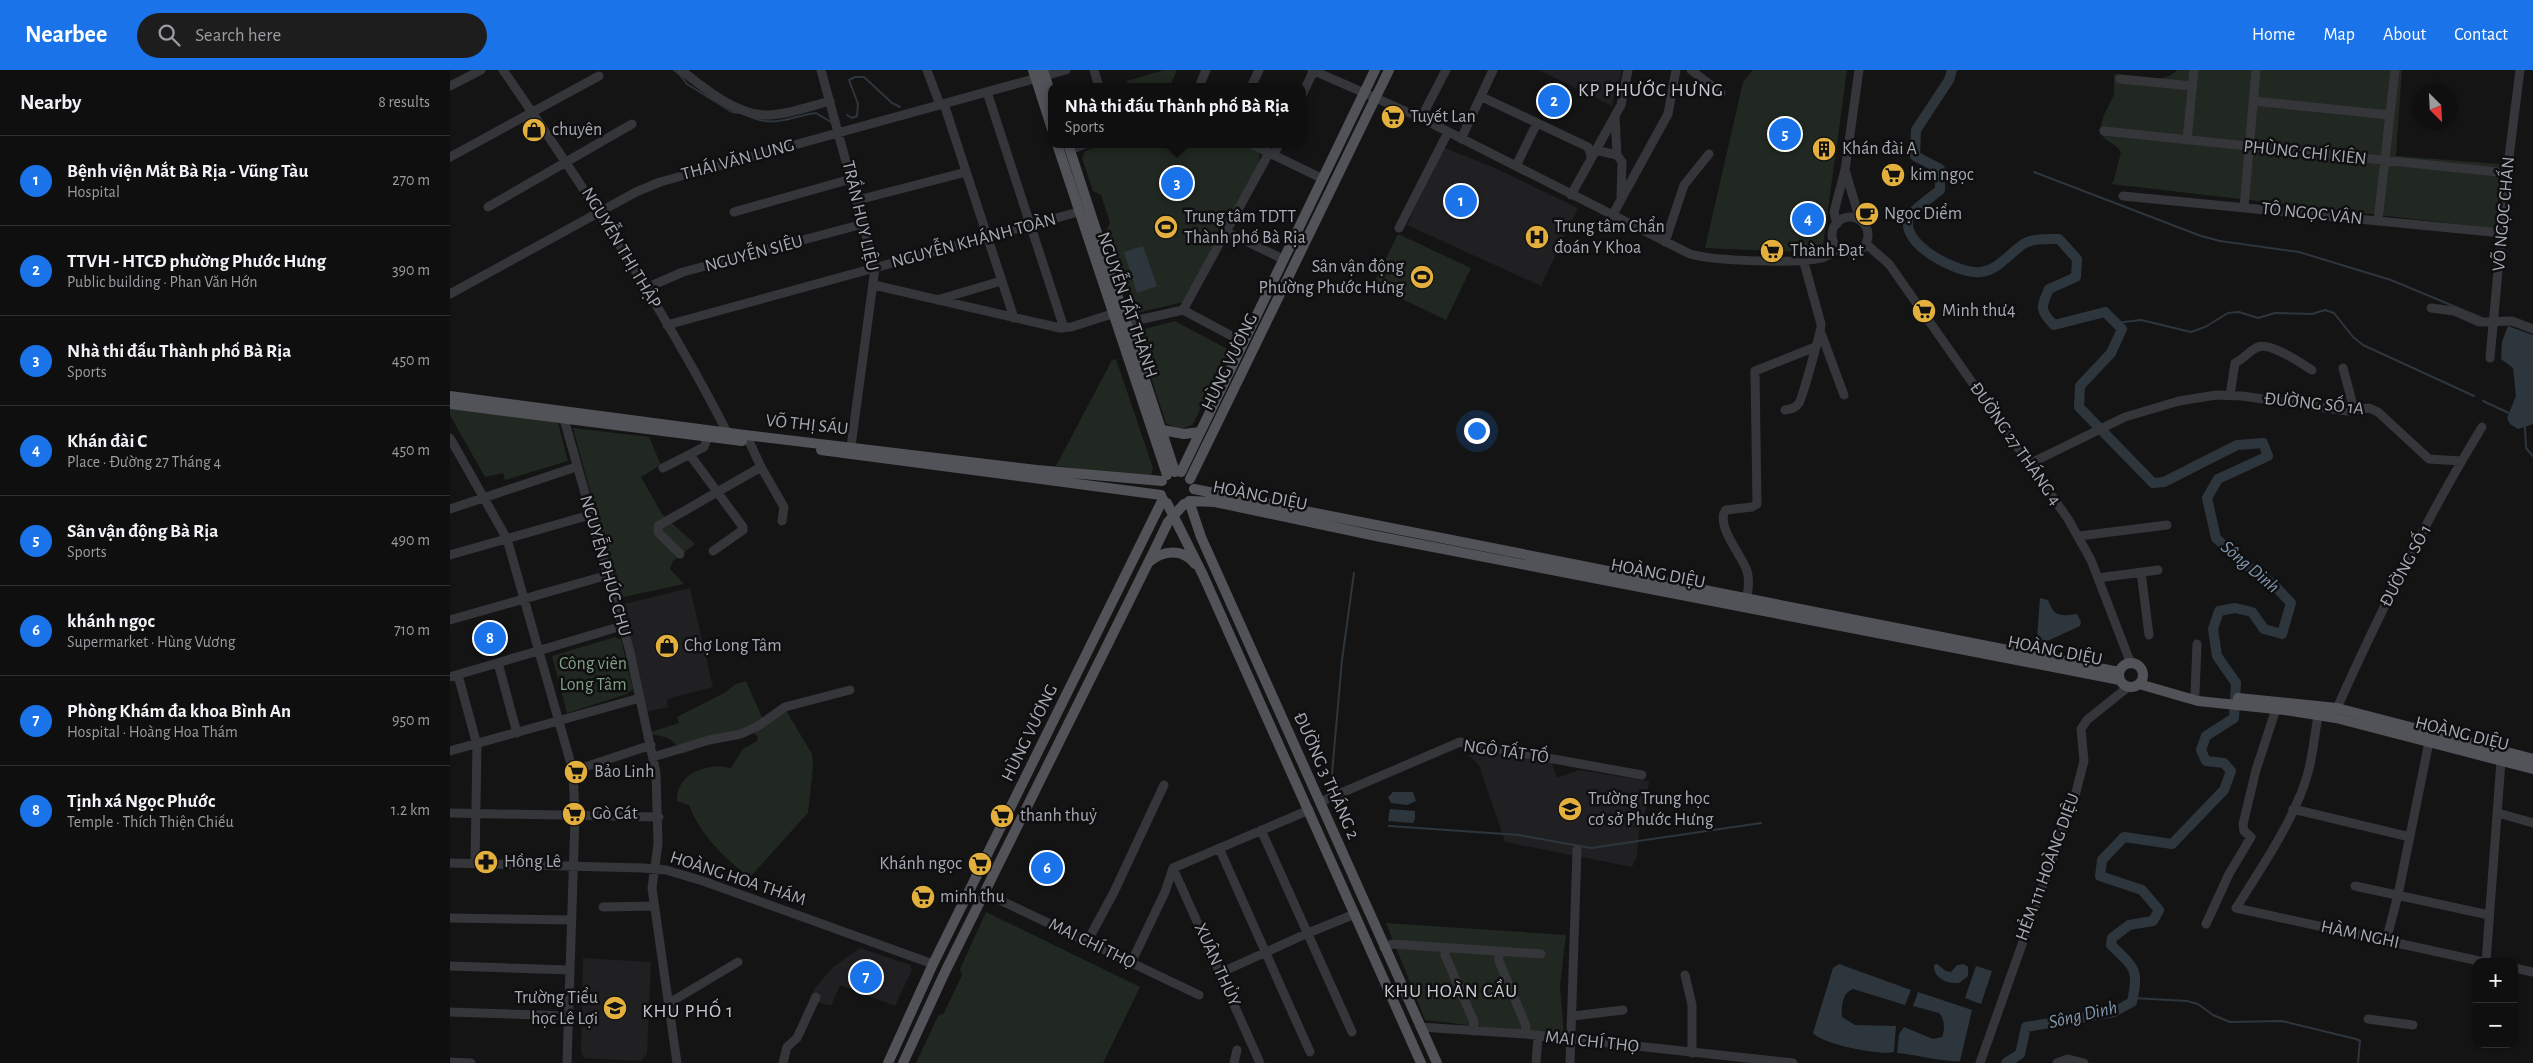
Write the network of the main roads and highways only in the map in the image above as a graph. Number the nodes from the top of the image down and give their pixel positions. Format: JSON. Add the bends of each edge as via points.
{"nodes":[{"id":1,"x":1375,"y":70,"type":"edge"},
{"id":2,"x":1389,"y":70,"type":"edge"},
{"id":3,"x":1039,"y":74,"type":"edge"},
{"id":4,"x":1048,"y":91,"type":"edge"},
{"id":5,"x":1048,"y":112,"type":"edge"},
{"id":6,"x":1058,"y":148,"type":"edge"},
{"id":7,"x":1069,"y":148,"type":"edge"},
{"id":8,"x":450,"y":396,"type":"edge"},
{"id":9,"x":450,"y":404,"type":"edge"},
{"id":10,"x":565,"y":415,"type":"junction"},
{"id":11,"x":1162,"y":430,"type":"junction"},
{"id":12,"x":1200,"y":432,"type":"junction"},
{"id":13,"x":738,"y":437,"type":"junction"},
{"id":14,"x":851,"y":450,"type":"junction"},
{"id":15,"x":1171,"y":475,"type":"junction"},
{"id":16,"x":1190,"y":478,"type":"junction"},
{"id":17,"x":1194,"y":489,"type":"junction"},
{"id":18,"x":1164,"y":499,"type":"junction"},
{"id":19,"x":1187,"y":502,"type":"junction"},
{"id":20,"x":1175,"y":515,"type":"junction"},
{"id":21,"x":1496,"y":554,"type":"junction"},
{"id":22,"x":1148,"y":563,"type":"junction"},
{"id":23,"x":1203,"y":575,"type":"junction"},
{"id":24,"x":1763,"y":606,"type":"junction"},
{"id":25,"x":2130,"y":680,"type":"junction"},
{"id":26,"x":2219,"y":700,"type":"junction"},
{"id":27,"x":2269,"y":706,"type":"junction"},
{"id":28,"x":2436,"y":740,"type":"junction"},
{"id":29,"x":2533,"y":759,"type":"edge"},
{"id":30,"x":2533,"y":769,"type":"edge"},
{"id":31,"x":1020,"y":790,"type":"junction"},
{"id":32,"x":1033,"y":797,"type":"junction"},
{"id":33,"x":973,"y":886,"type":"junction"},
{"id":34,"x":985,"y":893,"type":"junction"},
{"id":35,"x":933,"y":964,"type":"junction"},
{"id":36,"x":945,"y":972,"type":"junction"},
{"id":37,"x":888,"y":1063,"type":"edge"},
{"id":38,"x":903,"y":1063,"type":"edge"},
{"id":39,"x":1421,"y":1063,"type":"edge"},
{"id":40,"x":1436,"y":1063,"type":"edge"}],
"edges":[{"from":1,"to":12,"type":"main road","name":"HÙNG VƯƠNG"},
{"from":2,"to":16,"type":"main road","name":"HÙNG VƯƠNG"},
{"from":3,"to":4,"type":"main road"},
{"from":3,"to":5,"type":"main road"},
{"from":6,"to":15,"type":"main road","name":"NGUYỄN TẤT THÀNH","via":[[1112,314]]},
{"from":7,"to":11,"type":"main road","name":"NGUYỄN TẤT THÀNH"},
{"from":8,"to":10,"type":"main road","name":"VÕ THỊ SÁU"},
{"from":9,"to":10,"type":"main road","name":"VÕ THỊ SÁU"},
{"from":10,"to":13,"type":"main road","name":"VÕ THỊ SÁU"},
{"from":10,"to":13,"type":"main road","name":"VÕ THỊ SÁU","via":[[708,437]]},
{"from":11,"to":12,"type":"main road","via":[[1184,434]]},
{"from":11,"to":15,"type":"main road","name":"NGUYỄN TẤT THÀNH"},
{"from":12,"to":15,"type":"main road","name":"HÙNG VƯƠNG"},
{"from":13,"to":14,"type":"main road","name":"VÕ THỊ SÁU"},
{"from":14,"to":15,"type":"main road","name":"VÕ THỊ SÁU","via":[[1037,470]]},
{"from":14,"to":18,"type":"main road","name":"VÕ THỊ SÁU"},
{"from":15,"to":16,"type":"main road"},
{"from":15,"to":18,"type":"main road"},
{"from":16,"to":17,"type":"main road"},
{"from":17,"to":19,"type":"main road"},
{"from":17,"to":21,"type":"main road","name":"HOÀNG DIỆU"},
{"from":18,"to":19,"type":"main road","via":[[1178,506]]},
{"from":18,"to":20,"type":"main road","name":"ĐƯỜNG 3 THÁNG 2"},
{"from":18,"to":31,"type":"main road","name":"HÙNG VƯƠNG"},
{"from":19,"to":20,"type":"main road","name":"HÙNG VƯƠNG"},
{"from":19,"to":21,"type":"main road","name":"HOÀNG DIỆU","via":[[1215,502]]},
{"from":19,"to":40,"type":"main road","name":"ĐƯỜNG 3 THÁNG 2"},
{"from":20,"to":22,"type":"main road","name":"HÙNG VƯƠNG","via":[[1168,522]]},
{"from":20,"to":23,"type":"main road","name":"ĐƯỜNG 3 THÁNG 2"},
{"from":21,"to":24,"type":"main road","name":"HOÀNG DIỆU"},
{"from":21,"to":24,"type":"main road","name":"HOÀNG DIỆU","via":[[1747,598]]},
{"from":22,"to":23,"type":"main road","via":[[1154,557],[1174,552],[1192,560]]},
{"from":22,"to":32,"type":"main road","name":"HÙNG VƯƠNG"},
{"from":23,"to":39,"type":"main road","name":"ĐƯỜNG 3 THÁNG 2"},
{"from":24,"to":25,"type":"main road","name":"HOÀNG DIỆU"},
{"from":25,"to":25,"type":"main road","via":[[2140,668],[2131,664],[2124,666]]},
{"from":25,"to":26,"type":"main road","name":"HOÀNG DIỆU"},
{"from":25,"to":26,"type":"main road","name":"HOÀNG DIỆU","via":[[2187,698]]},
{"from":26,"to":27,"type":"main road"},
{"from":27,"to":28,"type":"main road","name":"HOÀNG DIỆU"},
{"from":27,"to":28,"type":"main road","name":"HOÀNG DIỆU","via":[[2337,708]]},
{"from":28,"to":29,"type":"main road","name":"HOÀNG DIỆU"},
{"from":28,"to":30,"type":"main road","name":"HOÀNG DIỆU"},
{"from":31,"to":32,"type":"main road"},
{"from":31,"to":33,"type":"main road","name":"HÙNG VƯƠNG"},
{"from":32,"to":34,"type":"main road","name":"HÙNG VƯƠNG"},
{"from":33,"to":34,"type":"main road"},
{"from":33,"to":35,"type":"main road","name":"HÙNG VƯƠNG"},
{"from":34,"to":36,"type":"main road","name":"HÙNG VƯƠNG"},
{"from":35,"to":36,"type":"main road","name":"HOÀNG HOA THÁM"},
{"from":35,"to":37,"type":"main road","name":"HÙNG VƯƠNG"},
{"from":36,"to":38,"type":"main road","name":"HÙNG VƯƠNG"}]}
